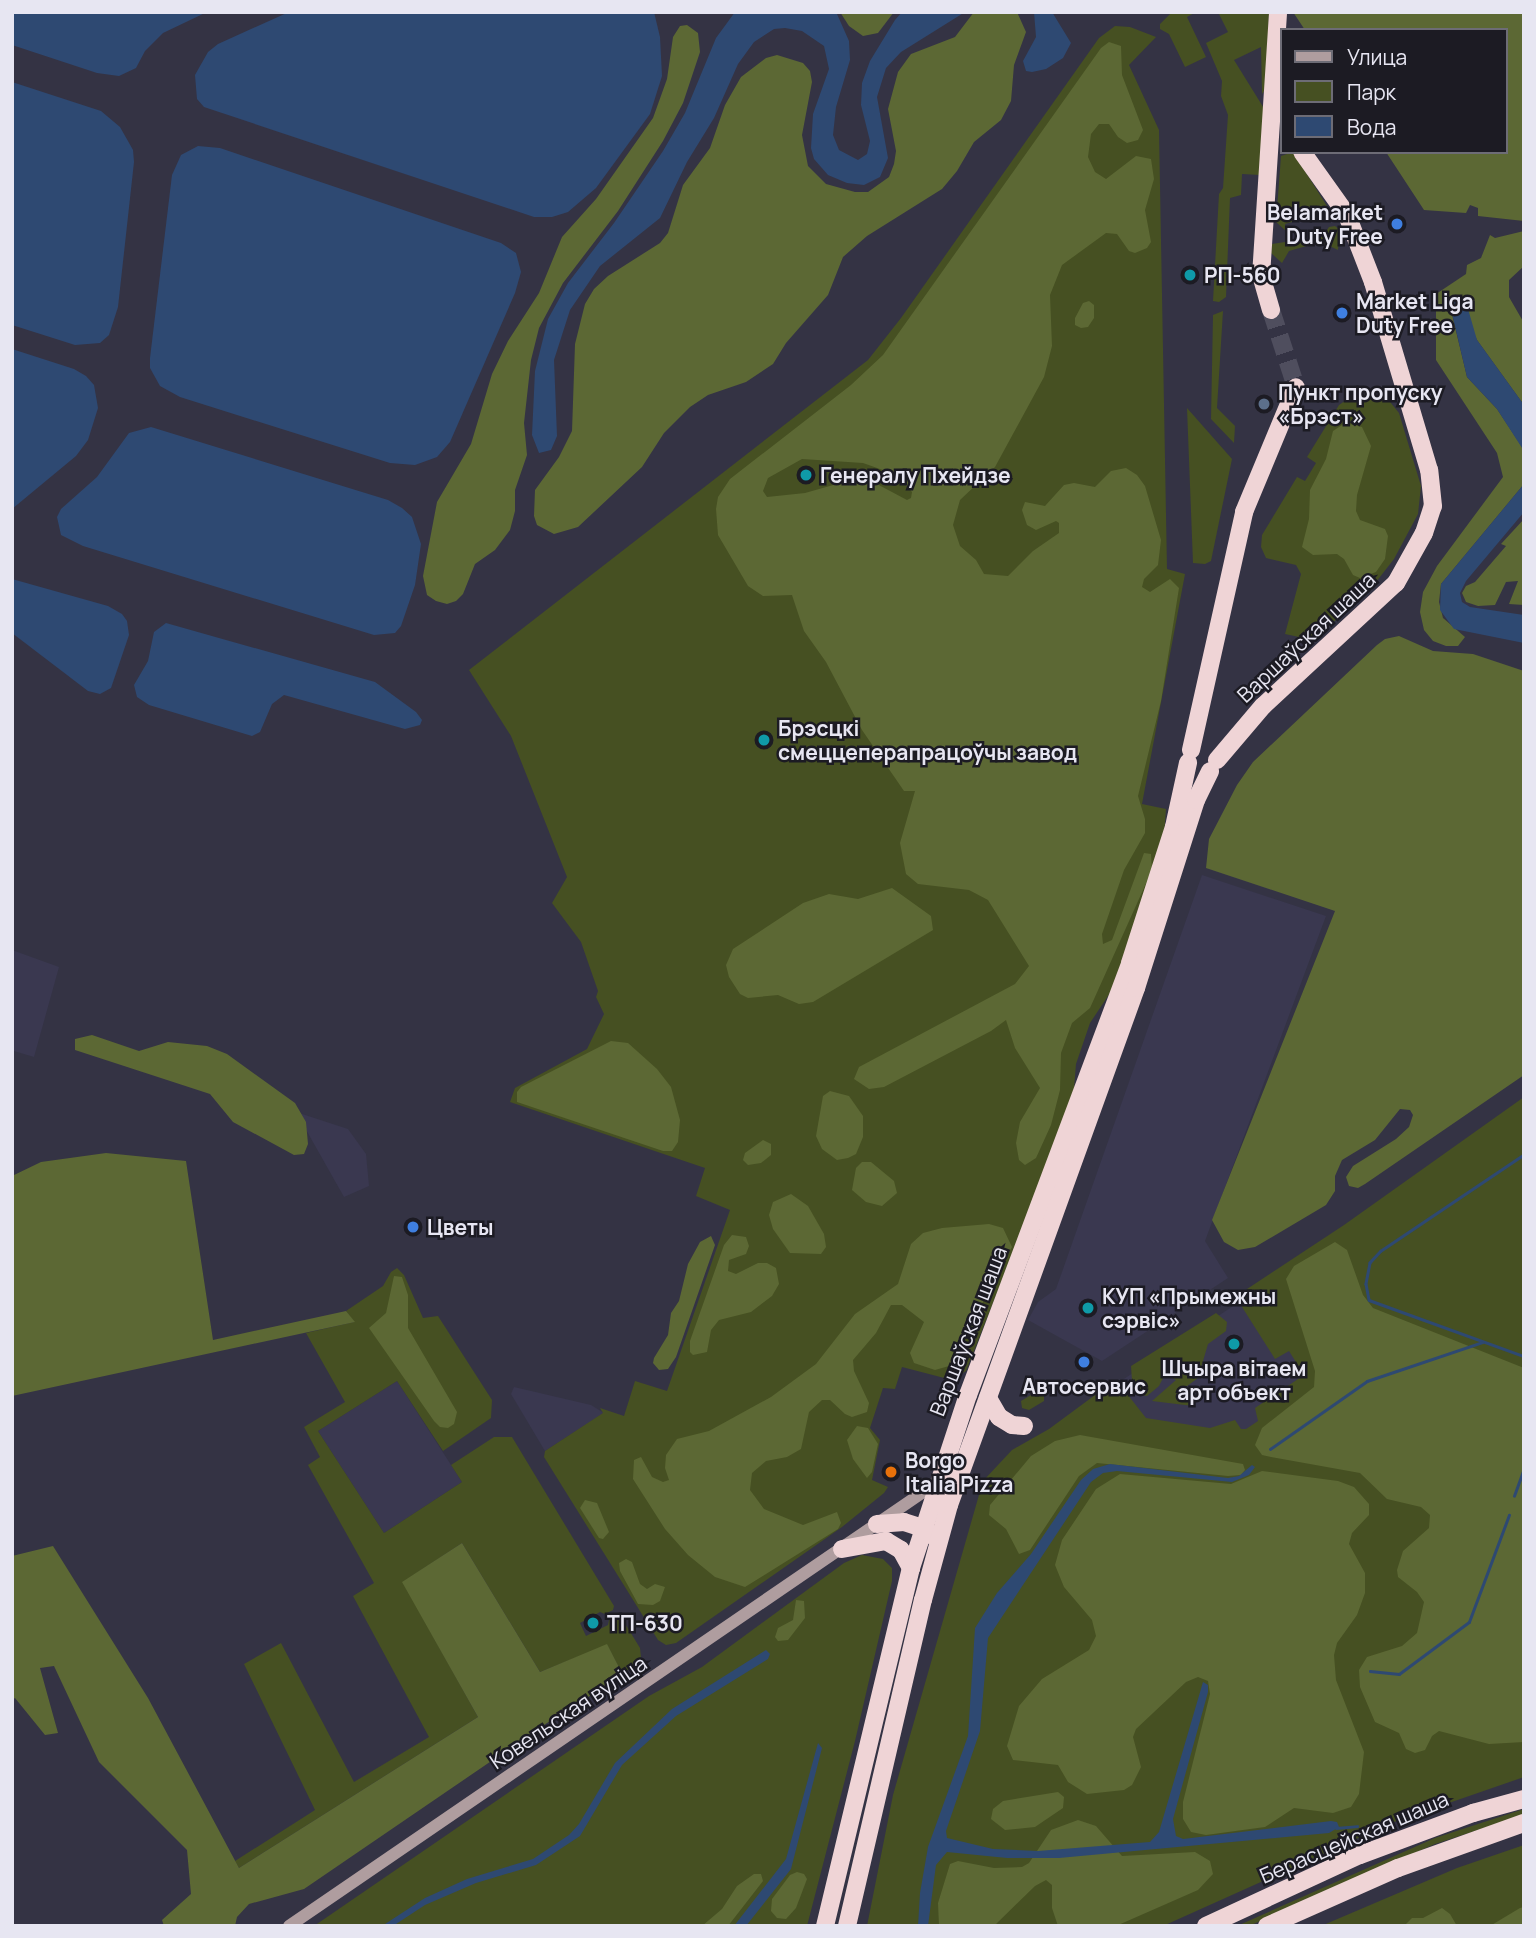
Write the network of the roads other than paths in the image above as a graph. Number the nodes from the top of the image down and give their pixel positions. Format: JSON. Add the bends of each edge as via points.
{"nodes":[{"id":1,"x":1278,"y":12,"type":"edge"},
{"id":2,"x":1280,"y":38,"type":"edge"},
{"id":3,"x":1303,"y":154,"type":"edge"},
{"id":4,"x":1271,"y":310,"type":"tunnel mouth"},
{"id":5,"x":1296,"y":387,"type":"tunnel mouth"},
{"id":6,"x":1040,"y":1231,"type":"junction"},
{"id":7,"x":1034,"y":1318,"type":"dead end"},
{"id":8,"x":1014,"y":1326,"type":"junction"},
{"id":9,"x":988,"y":1398,"type":"junction"},
{"id":10,"x":1024,"y":1426,"type":"dead end"},
{"id":11,"x":938,"y":1482,"type":"junction"},
{"id":12,"x":877,"y":1524,"type":"junction"},
{"id":13,"x":923,"y":1528,"type":"junction"},
{"id":14,"x":842,"y":1549,"type":"junction"},
{"id":15,"x":935,"y":1555,"type":"junction"},
{"id":16,"x":911,"y":1568,"type":"junction"},
{"id":17,"x":1524,"y":1799,"type":"edge"},
{"id":18,"x":1524,"y":1822,"type":"edge"},
{"id":19,"x":289,"y":1926,"type":"edge"},
{"id":20,"x":825,"y":1926,"type":"edge"},
{"id":21,"x":847,"y":1926,"type":"edge"},
{"id":22,"x":1206,"y":1926,"type":"edge"},
{"id":23,"x":1267,"y":1926,"type":"edge"}],
"edges":[{"from":1,"to":2,"type":"highway"},
{"from":1,"to":4,"type":"highway","via":[[1261,276]]},
{"from":3,"to":6,"type":"highway","name":"Варшаўская шаша","via":[[1348,215],[1373,282],[1429,470],[1433,506],[1424,533],[1396,583],[1263,706],[1213,766],[1196,800],[1136,988]]},
{"from":5,"to":6,"type":"highway","name":"Варшаўская шаша","via":[[1244,512],[1174,827]]},
{"from":6,"to":8,"type":"highway","name":"Варшаўская шаша"},
{"from":6,"to":11,"type":"highway","name":"Варшаўская шаша"},
{"from":7,"to":8,"type":"highway"},
{"from":8,"to":9,"type":"highway","name":"Варшаўская шаша"},
{"from":9,"to":10,"type":"highway","via":[[999,1417]]},
{"from":9,"to":15,"type":"highway","name":"Варшаўская шаша"},
{"from":11,"to":12,"type":"main road","name":"Ковельская вуліца"},
{"from":11,"to":13,"type":"highway","name":"Варшаўская шаша"},
{"from":12,"to":13,"type":"highway","via":[[904,1522]]},
{"from":12,"to":14,"type":"main road","name":"Ковельская вуліца"},
{"from":13,"to":15,"type":"highway"},
{"from":13,"to":16,"type":"highway","name":"Варшаўская шаша"},
{"from":14,"to":16,"type":"highway","via":[[886,1541],[901,1550]]},
{"from":14,"to":19,"type":"main road","name":"Ковельская вуліца"},
{"from":15,"to":21,"type":"highway","name":"Варшаўская шаша"},
{"from":16,"to":20,"type":"highway","name":"Варшаўская шаша"},
{"from":17,"to":22,"type":"highway","name":"Берасцейская шаша","via":[[1473,1812],[1360,1855]]},
{"from":18,"to":23,"type":"highway","via":[[1398,1868]]}]}
